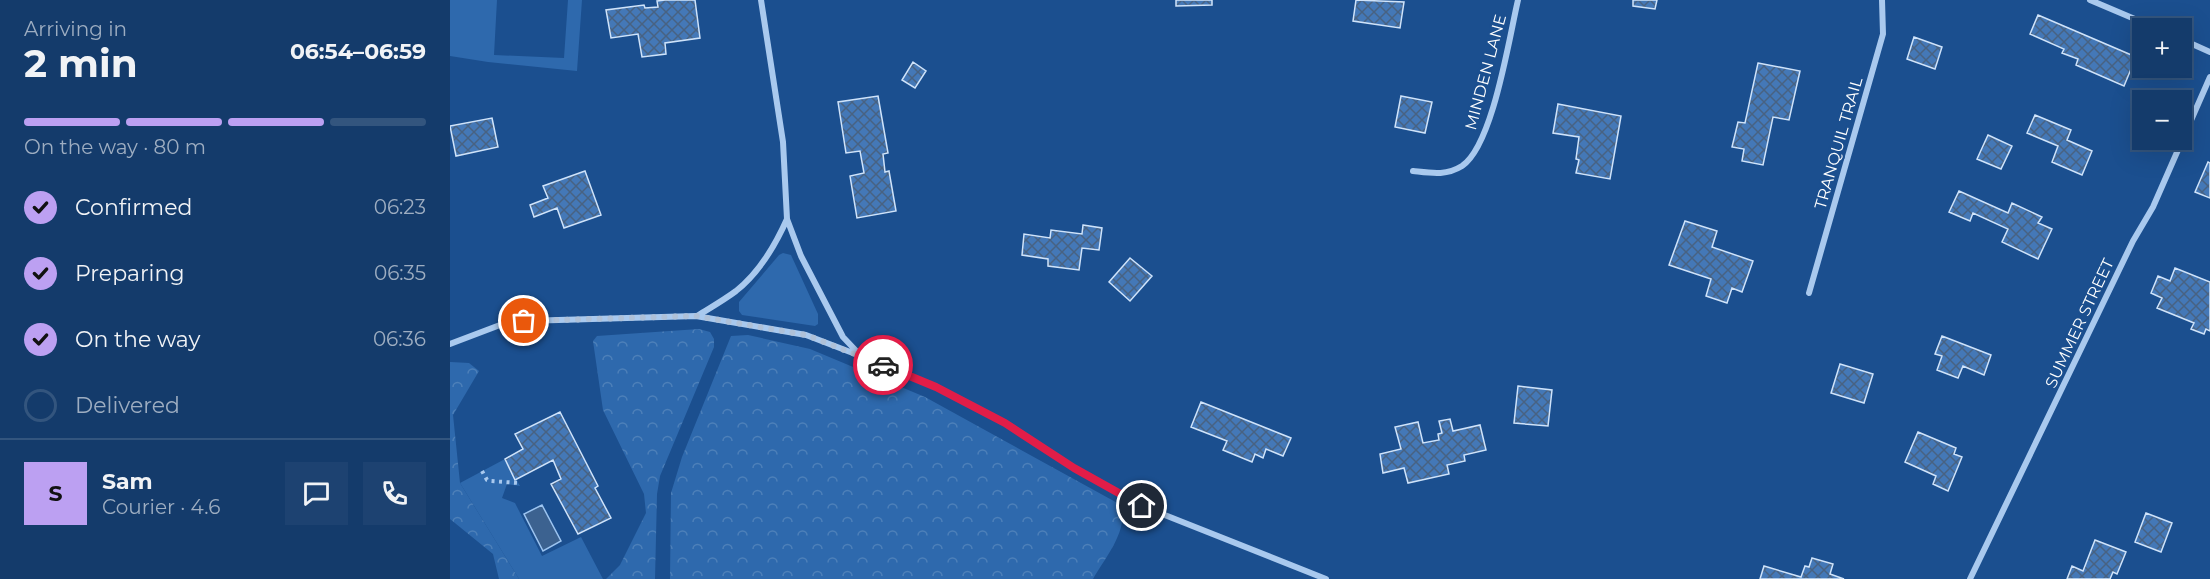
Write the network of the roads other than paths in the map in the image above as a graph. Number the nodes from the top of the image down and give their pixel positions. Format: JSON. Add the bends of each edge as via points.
{"nodes":[{"id":1,"x":760,"y":0,"type":"edge"},
{"id":2,"x":1518,"y":0,"type":"edge"},
{"id":3,"x":1882,"y":0,"type":"edge"},
{"id":4,"x":2090,"y":0,"type":"edge"},
{"id":5,"x":2132,"y":18,"type":"edge"},
{"id":6,"x":2192,"y":44,"type":"edge"},
{"id":7,"x":2210,"y":52,"type":"edge"},
{"id":8,"x":2210,"y":77,"type":"edge"},
{"id":9,"x":1413,"y":171,"type":"dead end"},
{"id":10,"x":787,"y":219,"type":"junction"},
{"id":11,"x":1809,"y":293,"type":"dead end"},
{"id":12,"x":696,"y":316,"type":"junction"},
{"id":13,"x":450,"y":344,"type":"edge"},
{"id":14,"x":861,"y":356,"type":"junction"},
{"id":15,"x":1326,"y":579,"type":"edge"},
{"id":16,"x":1970,"y":579,"type":"edge"}],
"edges":[{"from":1,"to":10,"type":"street","via":[[783,142]]},
{"from":2,"to":9,"type":"street","name":"MINDEN LANE","via":[[1491,117],[1473,155],[1452,171]]},
{"from":3,"to":11,"type":"street","name":"TRANQUIL TRAIL","via":[[1883,34]]},
{"from":4,"to":5,"type":"street"},
{"from":6,"to":7,"type":"street"},
{"from":8,"to":16,"type":"street","name":"SUMMER STREET","via":[[2152,207]]},
{"from":10,"to":12,"type":"street","via":[[776,244],[759,267],[736,290]]},
{"from":10,"to":14,"type":"street","via":[[801,256],[843,337]]},
{"from":12,"to":13,"type":"street","via":[[524,321],[500,325]]},
{"from":12,"to":14,"type":"street","via":[[806,335]]},
{"from":14,"to":15,"type":"street","via":[[936,387],[995,418],[1142,506]]}]}
